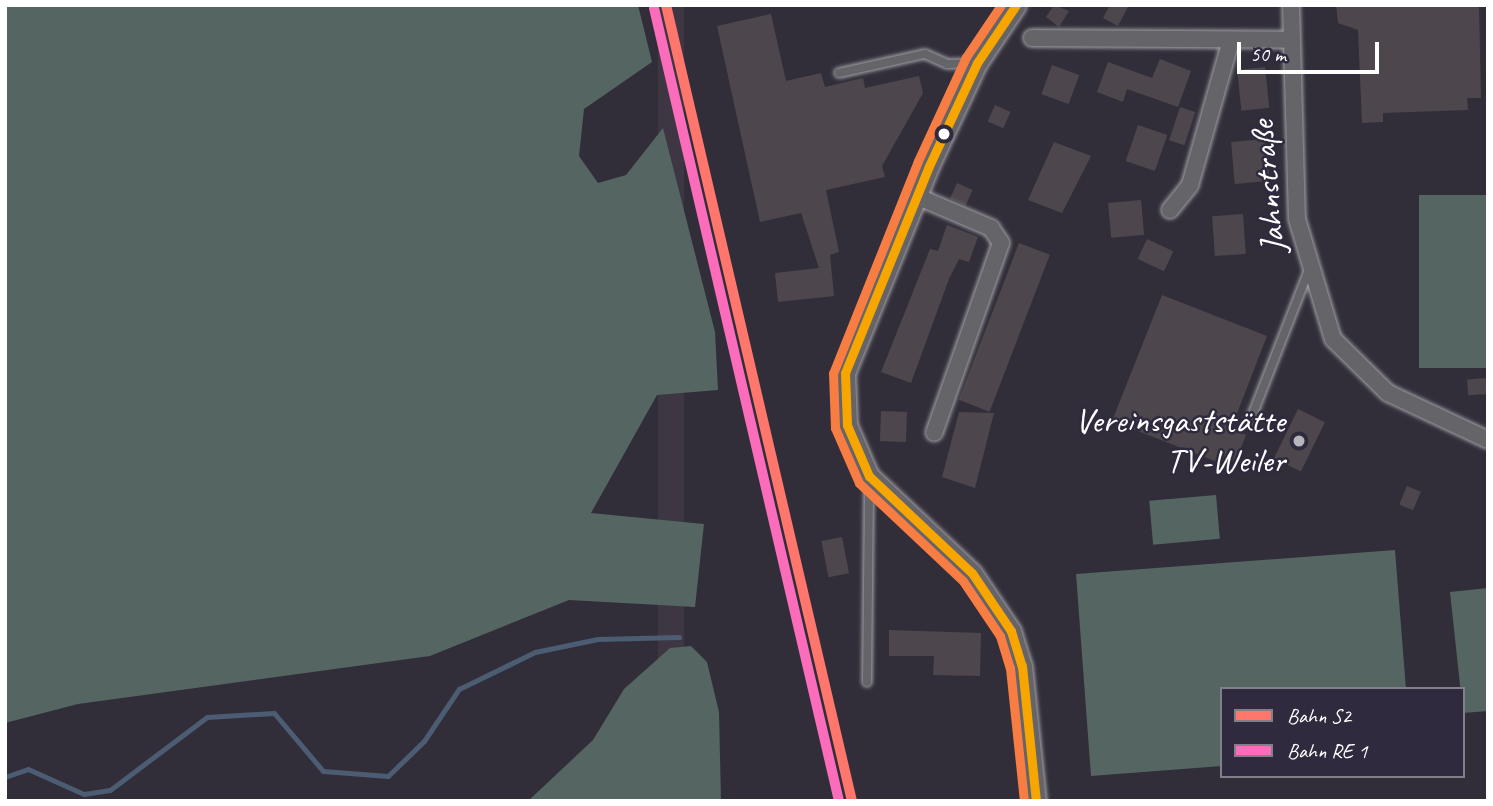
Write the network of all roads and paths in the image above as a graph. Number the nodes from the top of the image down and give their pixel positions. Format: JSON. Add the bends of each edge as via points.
{"nodes":[{"id":1,"x":1016,"y":5,"type":"edge"},
{"id":2,"x":1291,"y":5,"type":"edge"},
{"id":3,"x":1032,"y":38,"type":"dead end"},
{"id":4,"x":1231,"y":40,"type":"junction"},
{"id":5,"x":1289,"y":40,"type":"junction"},
{"id":6,"x":977,"y":63,"type":"junction"},
{"id":7,"x":839,"y":73,"type":"dead end"},
{"id":8,"x":916,"y":196,"type":"junction"},
{"id":9,"x":1170,"y":210,"type":"dead end"},
{"id":10,"x":1308,"y":272,"type":"junction"},
{"id":11,"x":1250,"y":421,"type":"dead end"},
{"id":12,"x":934,"y":433,"type":"dead end"},
{"id":13,"x":1488,"y":440,"type":"edge"},
{"id":14,"x":869,"y":477,"type":"junction"},
{"id":15,"x":867,"y":682,"type":"dead end"},
{"id":16,"x":1036,"y":801,"type":"edge"}],
"edges":[{"from":1,"to":6,"type":"street"},
{"from":2,"to":5,"type":"street","name":"Jahnstraße"},
{"from":3,"to":4,"type":"street"},
{"from":4,"to":5,"type":"street"},
{"from":4,"to":9,"type":"street","via":[[1190,185]]},
{"from":5,"to":10,"type":"street","name":"Jahnstraße","via":[[1297,219]]},
{"from":6,"to":7,"type":"lane","via":[[947,64],[925,54]]},
{"from":6,"to":8,"type":"street"},
{"from":8,"to":12,"type":"street","via":[[991,228],[1001,243]]},
{"from":8,"to":14,"type":"street","via":[[845,373],[847,425]]},
{"from":10,"to":11,"type":"lane"},
{"from":10,"to":13,"type":"street","name":"Jahnstraße","via":[[1333,338],[1367,378]]},
{"from":14,"to":15,"type":"lane","via":[[864,548]]},
{"from":14,"to":16,"type":"street","via":[[972,573],[1011,631],[1022,666]]}]}
